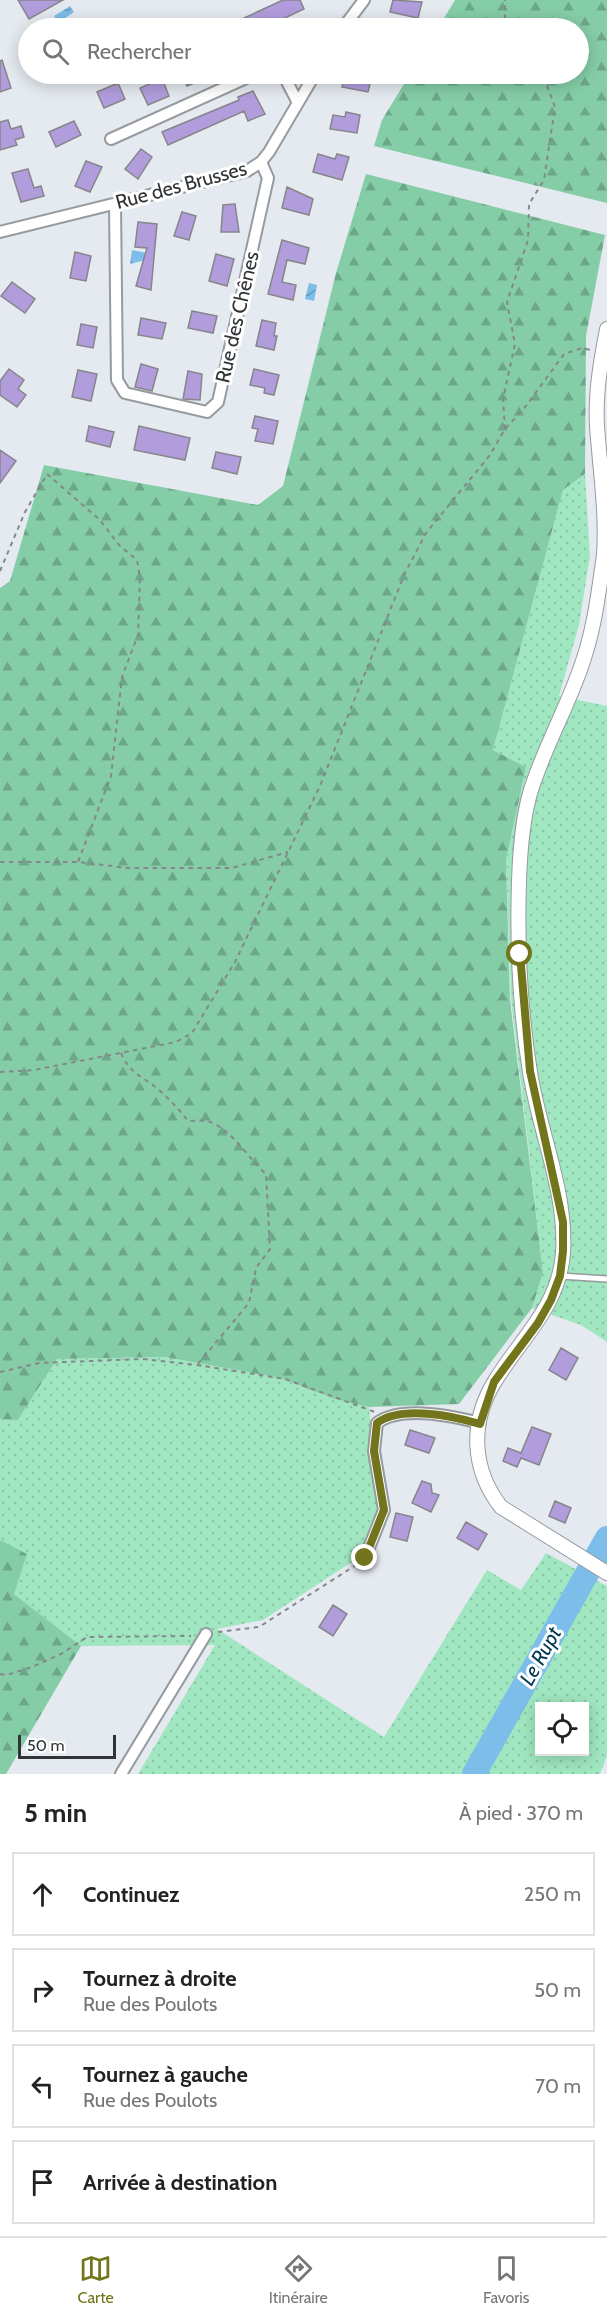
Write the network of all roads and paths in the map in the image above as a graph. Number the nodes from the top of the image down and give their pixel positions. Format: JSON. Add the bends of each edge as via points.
{"nodes":[{"id":1,"x":364,"y":0,"type":"edge"},
{"id":2,"x":505,"y":0,"type":"edge"},
{"id":3,"x":350,"y":18,"type":"edge"},
{"id":4,"x":505,"y":18,"type":"edge"},
{"id":5,"x":233,"y":84,"type":"edge"},
{"id":6,"x":288,"y":84,"type":"edge"},
{"id":7,"x":308,"y":84,"type":"edge"},
{"id":8,"x":546,"y":84,"type":"edge"},
{"id":9,"x":297,"y":101,"type":"junction"},
{"id":10,"x":111,"y":139,"type":"dead end"},
{"id":11,"x":261,"y":162,"type":"junction"},
{"id":12,"x":115,"y":204,"type":"junction"},
{"id":13,"x":0,"y":231,"type":"edge"},
{"id":14,"x":607,"y":328,"type":"edge"},
{"id":15,"x":603,"y":352,"type":"junction"},
{"id":16,"x":505,"y":429,"type":"junction"},
{"id":17,"x":605,"y":482,"type":"edge"},
{"id":18,"x":0,"y":571,"type":"edge"},
{"id":19,"x":288,"y":852,"type":"junction"},
{"id":20,"x":0,"y":862,"type":"edge"},
{"id":21,"x":78,"y":862,"type":"junction"},
{"id":22,"x":121,"y":1053,"type":"junction"},
{"id":23,"x":0,"y":1072,"type":"edge"},
{"id":24,"x":560,"y":1276,"type":"junction"},
{"id":25,"x":607,"y":1278,"type":"edge"},
{"id":26,"x":197,"y":1365,"type":"junction"},
{"id":27,"x":0,"y":1372,"type":"edge"},
{"id":28,"x":384,"y":1418,"type":"junction"},
{"id":29,"x":480,"y":1424,"type":"junction"},
{"id":30,"x":365,"y":1558,"type":"joint"},
{"id":31,"x":606,"y":1573,"type":"edge"},
{"id":32,"x":206,"y":1634,"type":"junction"},
{"id":33,"x":0,"y":1674,"type":"edge"},
{"id":34,"x":121,"y":1774,"type":"edge"}],
"edges":[{"from":1,"to":3,"type":"street"},
{"from":2,"to":4,"type":"path"},
{"from":5,"to":10,"type":"street"},
{"from":6,"to":9,"type":"street"},
{"from":7,"to":9,"type":"street","name":"Rue des Brusses"},
{"from":8,"to":16,"type":"path","via":[[555,107],[544,180],[529,204],[528,240],[507,302],[515,344],[503,399]]},
{"from":9,"to":11,"type":"street","name":"Rue des Brusses"},
{"from":11,"to":12,"type":"street","name":"Rue des Brusses","via":[[247,171]]},
{"from":11,"to":12,"type":"street","name":"Rue des Chênes","via":[[268,178],[218,402],[207,412],[125,393],[117,381]]},
{"from":12,"to":13,"type":"street","name":"Rue des Brusses"},
{"from":14,"to":15,"type":"main road"},
{"from":15,"to":16,"type":"path","via":[[582,348],[564,354]]},
{"from":15,"to":17,"type":"main road","via":[[597,424]]},
{"from":16,"to":19,"type":"path","via":[[490,455],[426,533],[405,573],[320,786]]},
{"from":17,"to":24,"type":"main road","via":[[605,551],[591,630],[531,790],[520,869],[520,954],[530,1071],[563,1222]]},
{"from":18,"to":21,"type":"path","via":[[46,474],[100,520],[119,545],[137,560],[138,635],[122,677],[111,776]]},
{"from":19,"to":21,"type":"path","via":[[232,868],[128,868]]},
{"from":19,"to":22,"type":"path","via":[[235,962],[192,1033],[176,1042]]},
{"from":20,"to":21,"type":"path"},
{"from":22,"to":23,"type":"path","via":[[34,1070]]},
{"from":22,"to":26,"type":"path","via":[[127,1068],[176,1105],[188,1121],[207,1121],[231,1135],[266,1174],[270,1249],[256,1268],[249,1303]]},
{"from":24,"to":25,"type":"lane"},
{"from":24,"to":29,"type":"main road","via":[[538,1323],[494,1382]]},
{"from":26,"to":27,"type":"path","via":[[142,1359],[39,1363]]},
{"from":26,"to":28,"type":"path","via":[[285,1379],[335,1399],[369,1407]]},
{"from":28,"to":29,"type":"street","via":[[402,1414],[453,1416]]},
{"from":28,"to":30,"type":"street","via":[[377,1423],[374,1451],[384,1510]]},
{"from":29,"to":31,"type":"main road","via":[[476,1455],[489,1492],[501,1508]]},
{"from":30,"to":32,"type":"path","via":[[259,1627]]},
{"from":32,"to":33,"type":"path","via":[[87,1637],[32,1667]]},
{"from":32,"to":34,"type":"street"}]}
